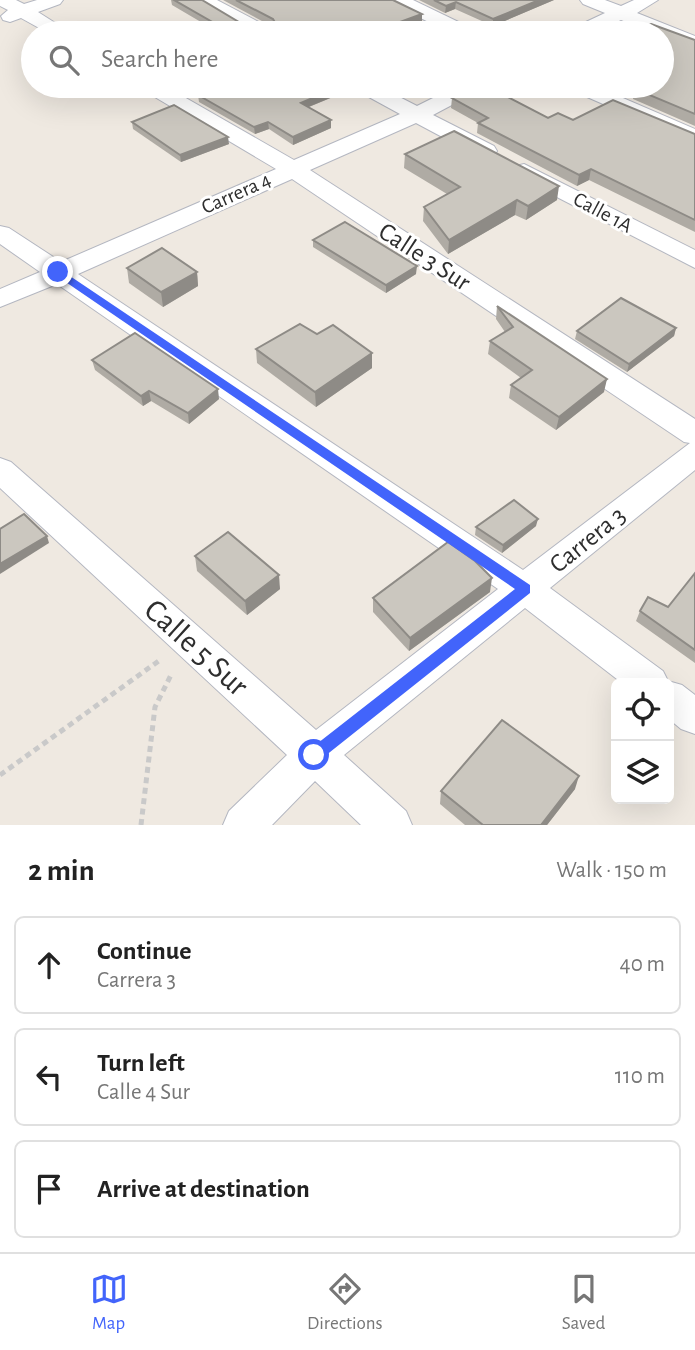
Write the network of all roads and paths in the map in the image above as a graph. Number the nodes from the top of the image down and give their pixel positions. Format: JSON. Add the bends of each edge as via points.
{"nodes":[{"id":1,"x":4,"y":0,"type":"edge"},
{"id":2,"x":54,"y":0,"type":"edge"},
{"id":3,"x":203,"y":0,"type":"edge"},
{"id":4,"x":398,"y":0,"type":"edge"},
{"id":5,"x":589,"y":0,"type":"edge"},
{"id":6,"x":649,"y":0,"type":"edge"},
{"id":7,"x":24,"y":11,"type":"junction"},
{"id":8,"x":620,"y":12,"type":"junction"},
{"id":9,"x":0,"y":20,"type":"edge"},
{"id":10,"x":41,"y":21,"type":"edge"},
{"id":11,"x":242,"y":21,"type":"edge"},
{"id":12,"x":441,"y":21,"type":"edge"},
{"id":13,"x":602,"y":21,"type":"edge"},
{"id":14,"x":642,"y":21,"type":"edge"},
{"id":15,"x":674,"y":34,"type":"edge"},
{"id":16,"x":695,"y":43,"type":"edge"},
{"id":17,"x":171,"y":98,"type":"edge"},
{"id":18,"x":386,"y":98,"type":"edge"},
{"id":19,"x":449,"y":98,"type":"edge"},
{"id":20,"x":606,"y":98,"type":"edge"},
{"id":21,"x":416,"y":114,"type":"junction"},
{"id":22,"x":695,"y":137,"type":"edge"},
{"id":23,"x":291,"y":168,"type":"junction"},
{"id":24,"x":0,"y":233,"type":"edge"},
{"id":25,"x":695,"y":260,"type":"edge"},
{"id":26,"x":58,"y":272,"type":"junction"},
{"id":27,"x":0,"y":299,"type":"edge"},
{"id":28,"x":695,"y":434,"type":"edge"},
{"id":29,"x":695,"y":453,"type":"edge"},
{"id":30,"x":0,"y":470,"type":"edge"},
{"id":31,"x":525,"y":589,"type":"junction"},
{"id":32,"x":189,"y":639,"type":"junction"},
{"id":33,"x":643,"y":678,"type":"edge"},
{"id":34,"x":674,"y":701,"type":"edge"},
{"id":35,"x":695,"y":717,"type":"edge"},
{"id":36,"x":314,"y":755,"type":"junction"},
{"id":37,"x":0,"y":775,"type":"edge"},
{"id":38,"x":141,"y":825,"type":"edge"},
{"id":39,"x":244,"y":825,"type":"edge"},
{"id":40,"x":391,"y":825,"type":"edge"}],
"edges":[{"from":1,"to":7,"type":"street"},
{"from":2,"to":7,"type":"street"},
{"from":3,"to":11,"type":"street"},
{"from":4,"to":12,"type":"street"},
{"from":5,"to":8,"type":"street"},
{"from":6,"to":8,"type":"street"},
{"from":7,"to":9,"type":"street"},
{"from":7,"to":10,"type":"street"},
{"from":8,"to":13,"type":"street"},
{"from":8,"to":14,"type":"street"},
{"from":15,"to":16,"type":"street"},
{"from":17,"to":23,"type":"street","name":"Calle 3 Sur"},
{"from":18,"to":21,"type":"street","name":"Calle 1A"},
{"from":19,"to":21,"type":"street","name":"Carrera 4"},
{"from":20,"to":22,"type":"street"},
{"from":21,"to":23,"type":"street","name":"Carrera 4"},
{"from":21,"to":25,"type":"street","name":"Calle 1A"},
{"from":23,"to":26,"type":"street","name":"Carrera 4"},
{"from":23,"to":28,"type":"street","name":"Calle 3 Sur"},
{"from":24,"to":26,"type":"street"},
{"from":26,"to":27,"type":"street","name":"Carrera 4"},
{"from":26,"to":31,"type":"street"},
{"from":29,"to":31,"type":"street","name":"Carrera 3"},
{"from":30,"to":32,"type":"street","name":"Calle 5 Sur"},
{"from":31,"to":33,"type":"street"},
{"from":31,"to":36,"type":"street","name":"Carrera 3"},
{"from":32,"to":36,"type":"street","name":"Calle 5 Sur"},
{"from":32,"to":37,"type":"path"},
{"from":32,"to":38,"type":"path","via":[[155,707]]},
{"from":34,"to":35,"type":"street"},
{"from":36,"to":39,"type":"street","name":"Carrera 3"},
{"from":36,"to":40,"type":"street","name":"Calle 5 Sur"}]}
